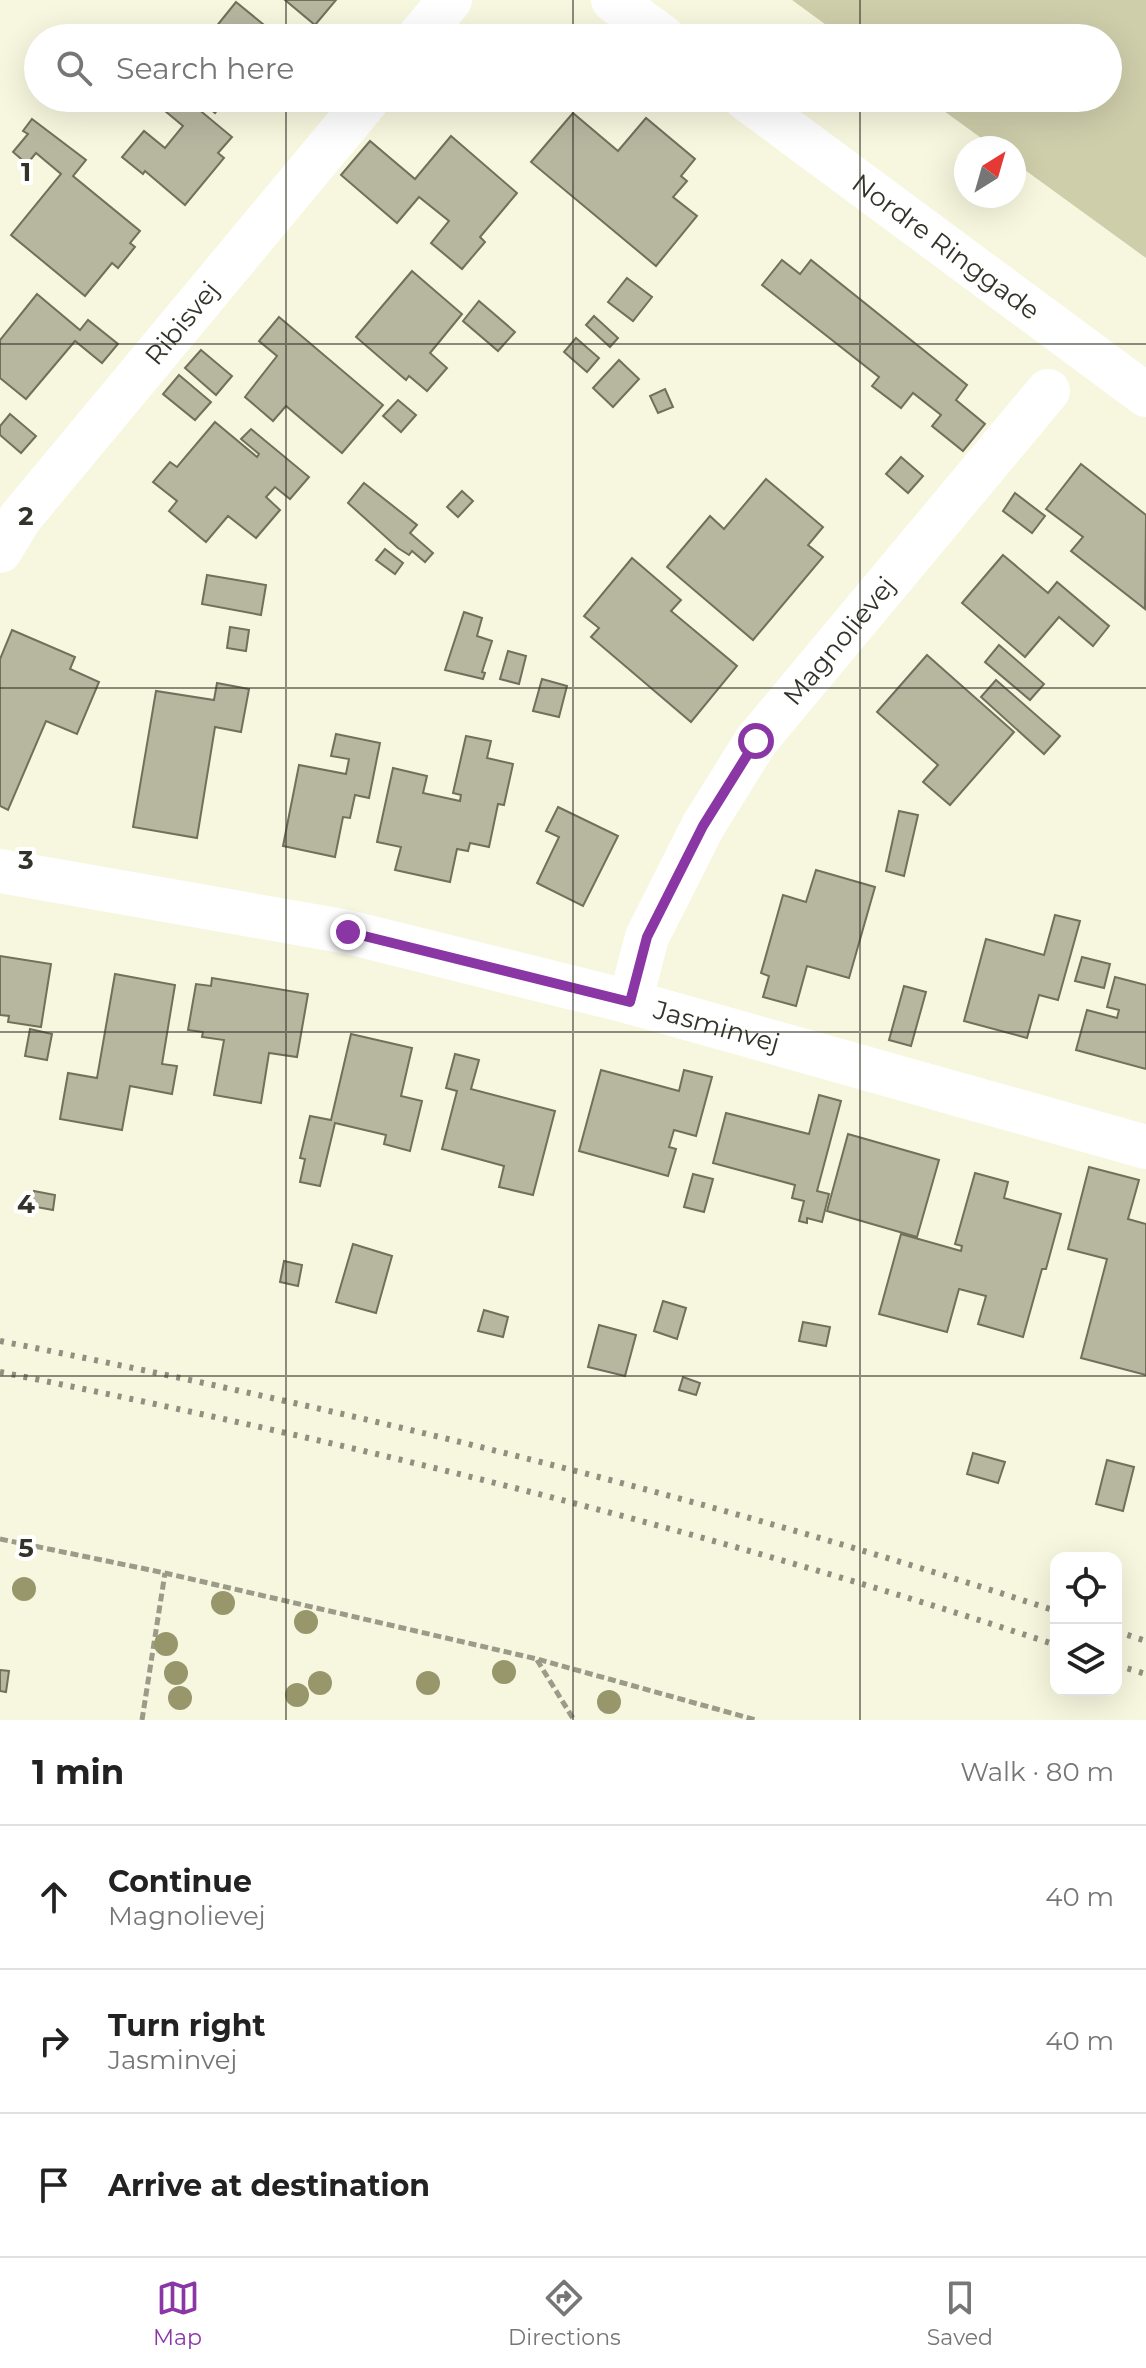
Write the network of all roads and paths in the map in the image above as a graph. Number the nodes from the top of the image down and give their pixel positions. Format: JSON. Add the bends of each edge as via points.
{"nodes":[{"id":1,"x":450,"y":0,"type":"edge"},
{"id":2,"x":613,"y":0,"type":"edge"},
{"id":3,"x":430,"y":24,"type":"edge"},
{"id":4,"x":645,"y":24,"type":"edge"},
{"id":5,"x":357,"y":112,"type":"edge"},
{"id":6,"x":764,"y":112,"type":"edge"},
{"id":7,"x":1048,"y":391,"type":"dead end"},
{"id":8,"x":1146,"y":395,"type":"edge"},
{"id":9,"x":0,"y":551,"type":"edge"},
{"id":10,"x":0,"y":871,"type":"edge"},
{"id":11,"x":630,"y":1002,"type":"junction"},
{"id":12,"x":1146,"y":1147,"type":"edge"},
{"id":13,"x":0,"y":1539,"type":"edge"},
{"id":14,"x":165,"y":1573,"type":"junction"},
{"id":15,"x":537,"y":1659,"type":"junction"},
{"id":16,"x":142,"y":1720,"type":"edge"},
{"id":17,"x":574,"y":1720,"type":"edge"},
{"id":18,"x":756,"y":1720,"type":"edge"}],
"edges":[{"from":1,"to":3,"type":"street"},
{"from":2,"to":4,"type":"street"},
{"from":5,"to":9,"type":"street","name":"Ribisvej","via":[[20,518]]},
{"from":6,"to":8,"type":"street","name":"Nordre Ringgade"},
{"from":7,"to":11,"type":"street","name":"Magnolievej","via":[[756,741],[703,826],[647,937]]},
{"from":10,"to":11,"type":"street","name":"Jasminvej","via":[[348,932]]},
{"from":11,"to":12,"type":"street","name":"Jasminvej"},
{"from":13,"to":14,"type":"path"},
{"from":14,"to":15,"type":"path"},
{"from":14,"to":16,"type":"path"},
{"from":15,"to":17,"type":"path"},
{"from":15,"to":18,"type":"path"}]}
